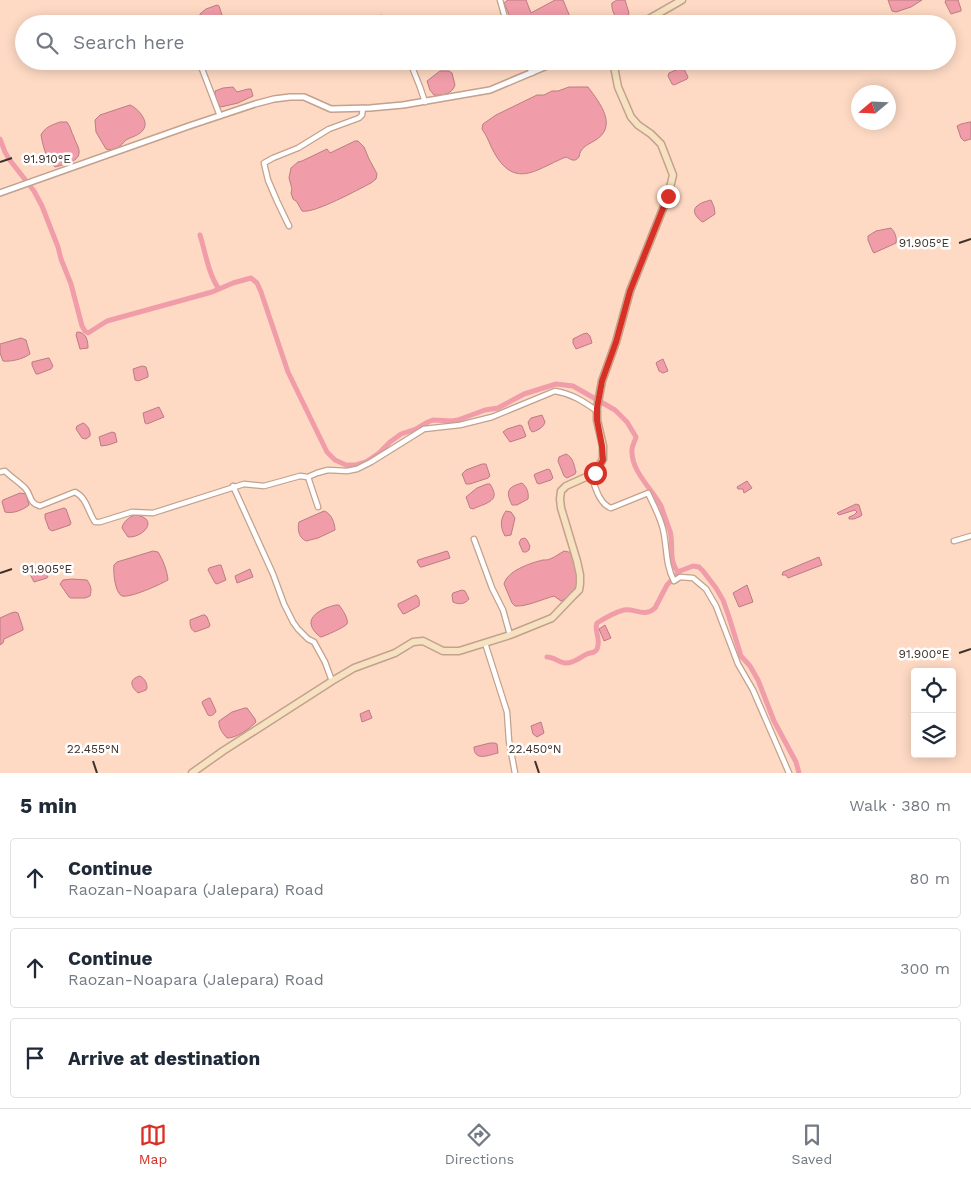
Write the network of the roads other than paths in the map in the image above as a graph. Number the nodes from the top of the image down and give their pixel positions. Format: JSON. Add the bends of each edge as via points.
{"nodes":[{"id":1,"x":500,"y":0,"type":"edge"},
{"id":2,"x":682,"y":0,"type":"edge"},
{"id":3,"x":504,"y":15,"type":"edge"},
{"id":4,"x":656,"y":15,"type":"edge"},
{"id":5,"x":202,"y":70,"type":"edge"},
{"id":6,"x":413,"y":70,"type":"edge"},
{"id":7,"x":537,"y":70,"type":"edge"},
{"id":8,"x":615,"y":70,"type":"edge"},
{"id":9,"x":532,"y":72,"type":"joint"},
{"id":10,"x":425,"y":102,"type":"junction"},
{"id":11,"x":363,"y":108,"type":"junction"},
{"id":12,"x":220,"y":116,"type":"junction"},
{"id":13,"x":0,"y":193,"type":"edge"},
{"id":14,"x":289,"y":226,"type":"dead end"},
{"id":15,"x":597,"y":410,"type":"junction"},
{"id":16,"x":0,"y":472,"type":"edge"},
{"id":17,"x":591,"y":475,"type":"junction"},
{"id":18,"x":308,"y":477,"type":"junction"},
{"id":19,"x":233,"y":486,"type":"junction"},
{"id":20,"x":318,"y":507,"type":"dead end"},
{"id":21,"x":971,"y":536,"type":"edge"},
{"id":22,"x":474,"y":538,"type":"dead end"},
{"id":23,"x":954,"y":541,"type":"dead end"},
{"id":24,"x":510,"y":635,"type":"junction"},
{"id":25,"x":485,"y":643,"type":"junction"},
{"id":26,"x":332,"y":681,"type":"junction"},
{"id":27,"x":197,"y":771,"type":"edge"},
{"id":28,"x":515,"y":773,"type":"edge"},
{"id":29,"x":788,"y":773,"type":"edge"}],
"edges":[{"from":1,"to":3,"type":"street"},
{"from":2,"to":4,"type":"main road"},
{"from":5,"to":12,"type":"street"},
{"from":6,"to":10,"type":"street"},
{"from":7,"to":9,"type":"street"},
{"from":8,"to":15,"type":"main road","via":[[631,117],[661,144],[673,176],[630,291],[602,381]]},
{"from":9,"to":10,"type":"street","via":[[490,90]]},
{"from":10,"to":11,"type":"street"},
{"from":11,"to":12,"type":"street","via":[[331,109],[308,98],[294,96]]},
{"from":11,"to":14,"type":"street","via":[[359,118],[329,129],[298,148],[264,162],[268,180]]},
{"from":12,"to":13,"type":"street"},
{"from":15,"to":17,"type":"main road","via":[[603,460]]},
{"from":15,"to":18,"type":"street","via":[[579,398],[555,391],[492,417],[424,429],[357,469],[328,470]]},
{"from":16,"to":19,"type":"street","via":[[5,471],[26,488],[37,506],[75,492],[79,494],[96,522],[132,512],[153,513]]},
{"from":17,"to":24,"type":"main road","via":[[566,486],[560,499],[580,575],[579,590],[552,618]]},
{"from":17,"to":29,"type":"street","via":[[607,507],[648,493],[664,532],[669,571],[674,581],[680,577],[693,578],[706,588]]},
{"from":18,"to":19,"type":"street","via":[[300,476],[264,486]]},
{"from":18,"to":20,"type":"street"},
{"from":19,"to":26,"type":"street","via":[[293,622],[314,642]]},
{"from":21,"to":23,"type":"street"},
{"from":22,"to":24,"type":"street","via":[[492,588],[504,610]]},
{"from":24,"to":25,"type":"main road"},
{"from":25,"to":26,"type":"main road","via":[[450,652],[438,650],[423,641],[413,642]]},
{"from":25,"to":28,"type":"street","via":[[507,712],[508,741]]},
{"from":26,"to":27,"type":"main road"}]}
